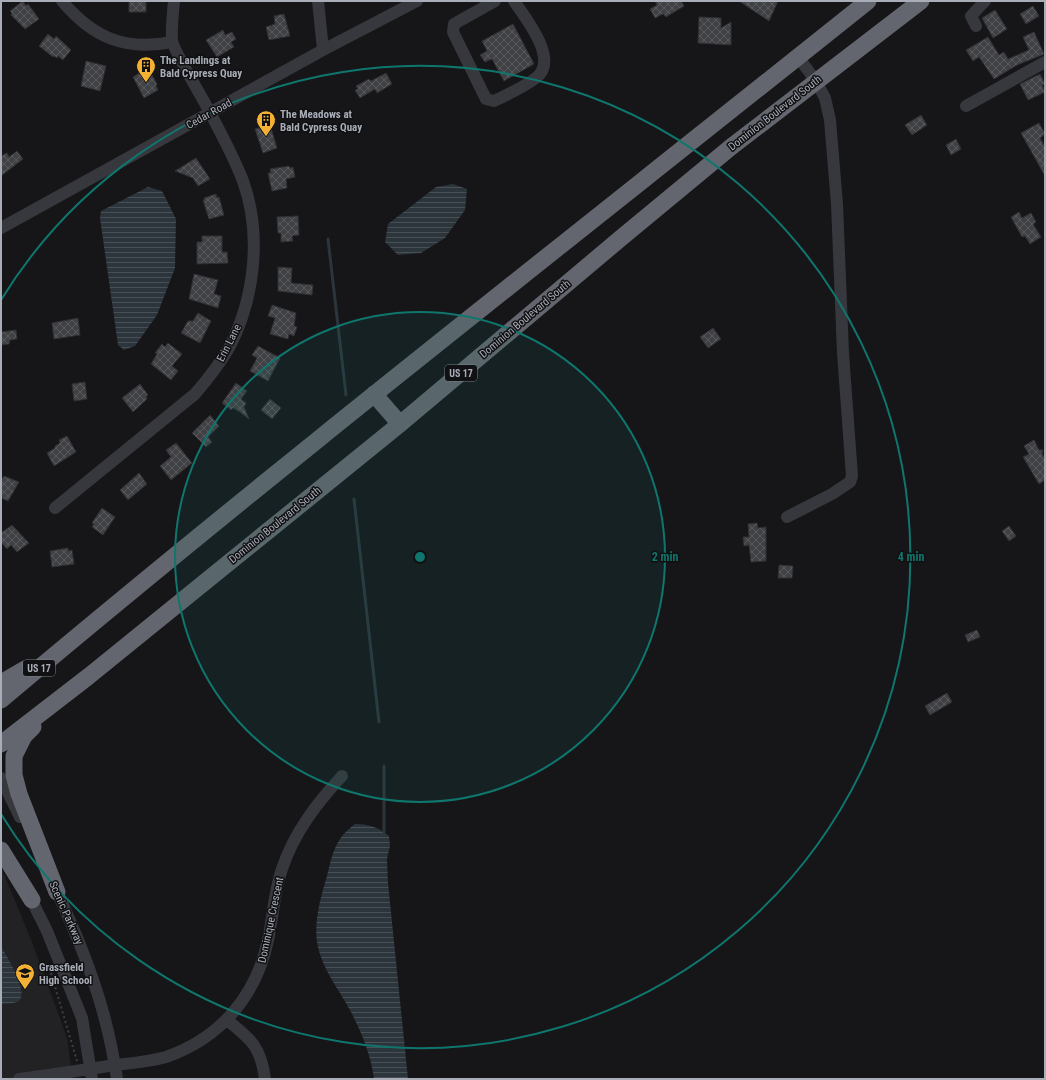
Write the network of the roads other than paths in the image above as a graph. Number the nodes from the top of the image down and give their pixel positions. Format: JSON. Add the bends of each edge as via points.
{"nodes":[{"id":1,"x":62,"y":1,"type":"edge"},
{"id":2,"x":174,"y":1,"type":"edge"},
{"id":3,"x":318,"y":1,"type":"edge"},
{"id":4,"x":417,"y":1,"type":"edge"},
{"id":5,"x":495,"y":1,"type":"edge"},
{"id":6,"x":514,"y":1,"type":"edge"},
{"id":7,"x":868,"y":1,"type":"edge"},
{"id":8,"x":921,"y":1,"type":"edge"},
{"id":9,"x":985,"y":1,"type":"edge"},
{"id":10,"x":976,"y":26,"type":"dead end"},
{"id":11,"x":172,"y":42,"type":"junction"},
{"id":12,"x":323,"y":50,"type":"junction"},
{"id":13,"x":798,"y":57,"type":"junction"},
{"id":14,"x":1045,"y":62,"type":"edge"},
{"id":15,"x":816,"y":80,"type":"junction"},
{"id":16,"x":966,"y":106,"type":"dead end"},
{"id":17,"x":210,"y":114,"type":"junction"},
{"id":18,"x":1,"y":228,"type":"edge"},
{"id":19,"x":374,"y":394,"type":"junction"},
{"id":20,"x":400,"y":424,"type":"junction"},
{"id":21,"x":54,"y":508,"type":"dead end"},
{"id":22,"x":787,"y":517,"type":"dead end"},
{"id":23,"x":77,"y":636,"type":"junction"},
{"id":24,"x":1,"y":683,"type":"edge"},
{"id":25,"x":70,"y":692,"type":"junction"},
{"id":26,"x":1,"y":700,"type":"edge"},
{"id":27,"x":1,"y":744,"type":"edge"},
{"id":28,"x":342,"y":776,"type":"dead end"},
{"id":29,"x":1,"y":778,"type":"edge"},
{"id":30,"x":1,"y":839,"type":"edge"},
{"id":31,"x":1,"y":850,"type":"edge"},
{"id":32,"x":57,"y":892,"type":"junction"},
{"id":33,"x":32,"y":900,"type":"junction"},
{"id":34,"x":227,"y":1020,"type":"junction"},
{"id":35,"x":115,"y":1065,"type":"junction"},
{"id":36,"x":92,"y":1074,"type":"edge"},
{"id":37,"x":19,"y":1079,"type":"edge"},
{"id":38,"x":117,"y":1079,"type":"edge"},
{"id":39,"x":265,"y":1079,"type":"edge"}],
"edges":[{"from":1,"to":11,"type":"street","via":[[85,25],[118,42],[148,45]]},
{"from":2,"to":11,"type":"street"},
{"from":3,"to":12,"type":"street"},
{"from":4,"to":12,"type":"street","name":"Cedar Road"},
{"from":5,"to":6,"type":"street","via":[[454,24],[452,32],[486,99],[494,101],[538,77],[542,68],[544,57],[540,40]]},
{"from":7,"to":13,"type":"highway","number":"US 17"},
{"from":8,"to":15,"type":"highway","name":"Dominion Boulevard South","number":"US 17"},
{"from":9,"to":10,"type":"street","via":[[972,16]]},
{"from":11,"to":17,"type":"street","name":"Erin Lane"},
{"from":12,"to":17,"type":"street","name":"Cedar Road"},
{"from":13,"to":15,"type":"street"},
{"from":13,"to":19,"type":"highway","number":"US 17"},
{"from":14,"to":16,"type":"street"},
{"from":15,"to":20,"type":"highway","name":"Dominion Boulevard South","number":"US 17","via":[[621,238]]},
{"from":15,"to":22,"type":"street","via":[[826,98],[831,127],[852,476],[850,482],[832,494]]},
{"from":17,"to":18,"type":"street","name":"Cedar Road"},
{"from":17,"to":21,"type":"street","name":"Erin Lane","via":[[243,182],[250,210],[254,238],[253,267],[240,322],[228,348],[195,394]]},
{"from":19,"to":20,"type":"highway"},
{"from":19,"to":23,"type":"highway","number":"US 17"},
{"from":20,"to":25,"type":"highway","name":"Dominion Boulevard South","number":"US 17"},
{"from":23,"to":24,"type":"highway"},
{"from":23,"to":26,"type":"highway","number":"US 17"},
{"from":25,"to":27,"type":"highway","name":"Dominion Boulevard South","number":"US 17"},
{"from":25,"to":32,"type":"highway","via":[[24,736],[14,756],[14,775],[19,794]]},
{"from":28,"to":34,"type":"street","name":"Dominique Crescent","via":[[304,822],[292,844],[282,869],[268,941],[258,975]]},
{"from":29,"to":32,"type":"street","name":"Scenic Parkway"},
{"from":30,"to":33,"type":"street"},
{"from":31,"to":33,"type":"highway"},
{"from":32,"to":35,"type":"street","name":"Scenic Parkway","via":[[98,990]]},
{"from":33,"to":36,"type":"street","via":[[82,1018]]},
{"from":34,"to":35,"type":"street","name":"Dominique Crescent","via":[[214,1032],[191,1046],[165,1057]]},
{"from":34,"to":39,"type":"street","via":[[250,1038],[263,1061]]},
{"from":35,"to":36,"type":"street","name":"Dominique Crescent"},
{"from":35,"to":38,"type":"street","name":"Scenic Parkway"},
{"from":36,"to":37,"type":"street","name":"Dominique Crescent","via":[[78,1071]]}]}
